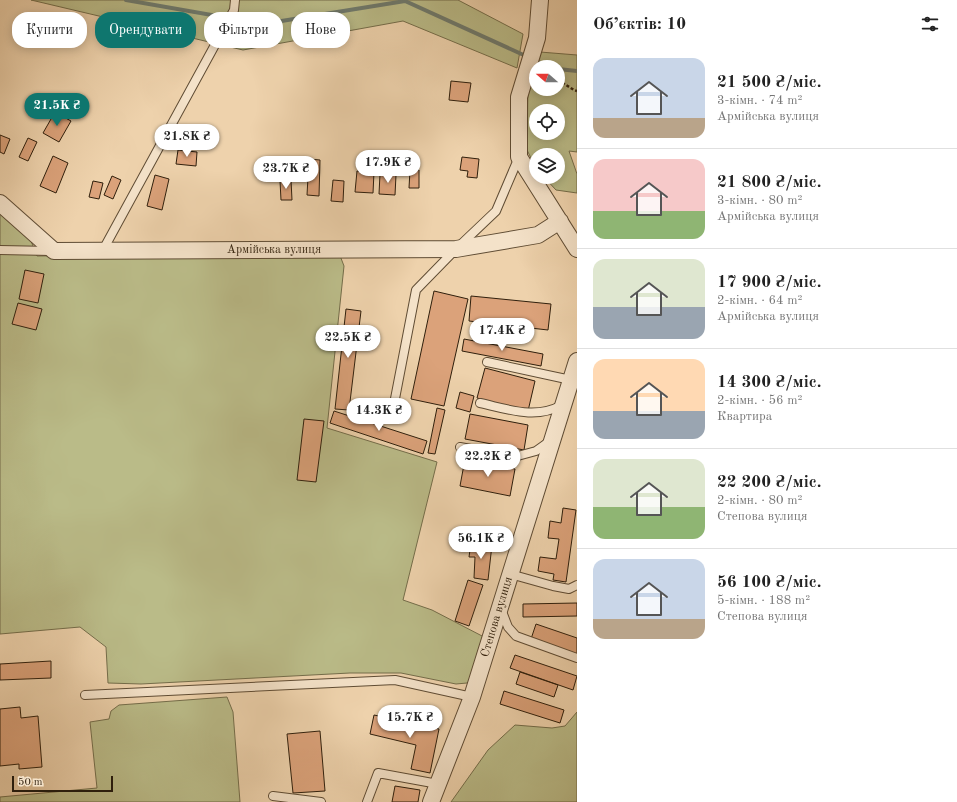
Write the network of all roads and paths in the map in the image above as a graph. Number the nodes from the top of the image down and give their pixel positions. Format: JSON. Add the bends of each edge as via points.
{"nodes":[{"id":1,"x":235,"y":0,"type":"edge"},
{"id":2,"x":540,"y":0,"type":"edge"},
{"id":3,"x":565,"y":84,"type":"edge"},
{"id":4,"x":577,"y":91,"type":"edge"},
{"id":5,"x":519,"y":157,"type":"junction"},
{"id":6,"x":0,"y":203,"type":"edge"},
{"id":7,"x":560,"y":221,"type":"junction"},
{"id":8,"x":456,"y":249,"type":"junction"},
{"id":9,"x":577,"y":249,"type":"edge"},
{"id":10,"x":0,"y":250,"type":"edge"},
{"id":11,"x":103,"y":250,"type":"junction"},
{"id":12,"x":54,"y":251,"type":"junction"},
{"id":13,"x":577,"y":361,"type":"edge"},
{"id":14,"x":487,"y":362,"type":"dead end"},
{"id":15,"x":571,"y":380,"type":"junction"},
{"id":16,"x":480,"y":403,"type":"dead end"},
{"id":17,"x":564,"y":404,"type":"junction"},
{"id":18,"x":393,"y":409,"type":"dead end"},
{"id":19,"x":553,"y":439,"type":"junction"},
{"id":20,"x":460,"y":447,"type":"dead end"},
{"id":21,"x":510,"y":574,"type":"junction"},
{"id":22,"x":577,"y":585,"type":"edge"},
{"id":23,"x":500,"y":606,"type":"junction"},
{"id":24,"x":577,"y":658,"type":"edge"},
{"id":25,"x":85,"y":695,"type":"dead end"},
{"id":26,"x":472,"y":697,"type":"junction"},
{"id":27,"x":438,"y":784,"type":"junction"},
{"id":28,"x":273,"y":796,"type":"dead end"},
{"id":29,"x":320,"y":802,"type":"edge"},
{"id":30,"x":368,"y":802,"type":"edge"},
{"id":31,"x":431,"y":802,"type":"edge"}],
"edges":[{"from":1,"to":11,"type":"lane","via":[[234,10]]},
{"from":2,"to":5,"type":"street","via":[[537,38],[520,97]]},
{"from":3,"to":4,"type":"path"},
{"from":5,"to":7,"type":"street"},
{"from":5,"to":8,"type":"lane","via":[[496,210]]},
{"from":6,"to":12,"type":"street"},
{"from":7,"to":8,"type":"street","name":"Армійська вулиця","via":[[538,235]]},
{"from":7,"to":9,"type":"street"},
{"from":8,"to":11,"type":"street","name":"Армійська вулиця"},
{"from":8,"to":18,"type":"lane","via":[[416,290]]},
{"from":10,"to":12,"type":"lane"},
{"from":11,"to":12,"type":"street","name":"Армійська вулиця"},
{"from":13,"to":15,"type":"street","name":"Степова вулиця"},
{"from":14,"to":15,"type":"lane"},
{"from":15,"to":17,"type":"street","name":"Степова вулиця"},
{"from":16,"to":17,"type":"lane","via":[[538,413]]},
{"from":17,"to":19,"type":"street","name":"Степова вулиця"},
{"from":19,"to":20,"type":"lane","via":[[536,451],[514,458]]},
{"from":19,"to":21,"type":"street","name":"Степова вулиця"},
{"from":21,"to":22,"type":"lane","via":[[569,589]]},
{"from":21,"to":23,"type":"street","name":"Степова вулиця"},
{"from":23,"to":24,"type":"lane","via":[[508,627],[516,636]]},
{"from":23,"to":26,"type":"street","name":"Степова вулиця"},
{"from":25,"to":26,"type":"lane","via":[[395,680]]},
{"from":26,"to":27,"type":"street","name":"Степова вулиця"},
{"from":27,"to":30,"type":"lane","via":[[378,773]]},
{"from":27,"to":31,"type":"street","name":"Степова вулиця"},
{"from":28,"to":29,"type":"lane"}]}
